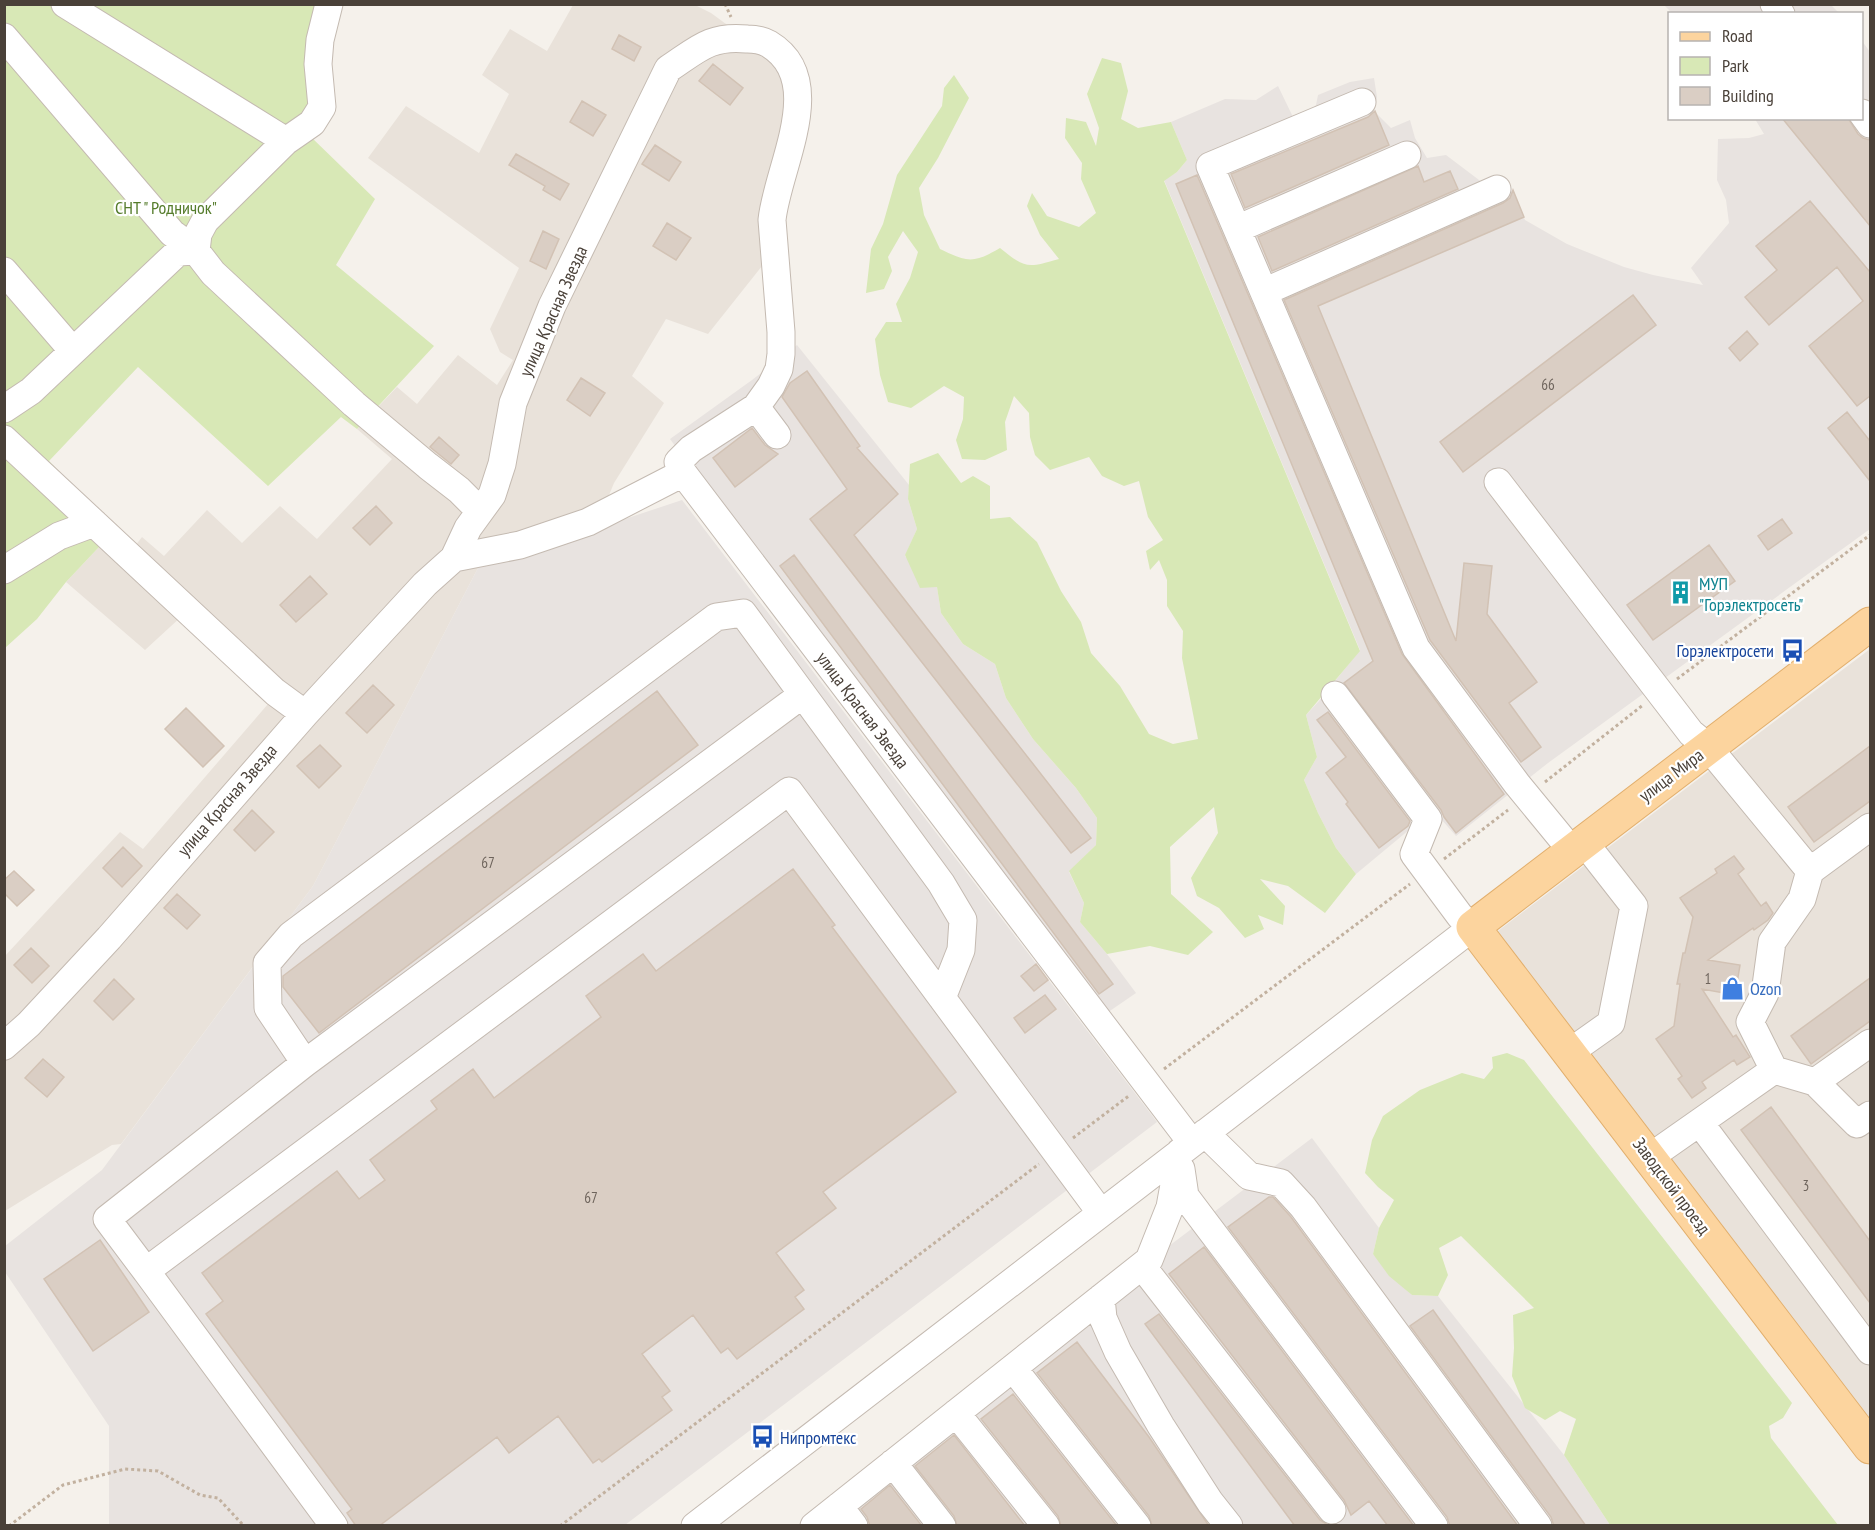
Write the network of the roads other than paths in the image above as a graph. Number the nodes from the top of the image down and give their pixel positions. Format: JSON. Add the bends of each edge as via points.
{"nodes":[{"id":1,"x":64,"y":4,"type":"edge"},
{"id":2,"x":329,"y":4,"type":"edge"},
{"id":3,"x":4,"y":37,"type":"edge"},
{"id":4,"x":1362,"y":102,"type":"dead end"},
{"id":5,"x":286,"y":141,"type":"junction"},
{"id":6,"x":1407,"y":155,"type":"dead end"},
{"id":7,"x":1497,"y":189,"type":"dead end"},
{"id":8,"x":1237,"y":229,"type":"junction"},
{"id":9,"x":196,"y":251,"type":"junction"},
{"id":10,"x":4,"y":271,"type":"edge"},
{"id":11,"x":1264,"y":292,"type":"junction"},
{"id":12,"x":73,"y":351,"type":"junction"},
{"id":13,"x":756,"y":407,"type":"junction"},
{"id":14,"x":4,"y":409,"type":"edge"},
{"id":15,"x":777,"y":435,"type":"dead end"},
{"id":16,"x":4,"y":439,"type":"edge"},
{"id":17,"x":683,"y":472,"type":"junction"},
{"id":18,"x":1498,"y":482,"type":"dead end"},
{"id":19,"x":480,"y":511,"type":"junction"},
{"id":20,"x":94,"y":523,"type":"junction"},
{"id":21,"x":454,"y":558,"type":"junction"},
{"id":22,"x":4,"y":570,"type":"edge"},
{"id":23,"x":1870,"y":624,"type":"edge"},
{"id":24,"x":802,"y":694,"type":"junction"},
{"id":25,"x":1335,"y":695,"type":"dead end"},
{"id":26,"x":305,"y":714,"type":"junction"},
{"id":27,"x":1708,"y":747,"type":"junction"},
{"id":28,"x":1870,"y":827,"type":"edge"},
{"id":29,"x":1578,"y":846,"type":"junction"},
{"id":30,"x":1810,"y":871,"type":"junction"},
{"id":31,"x":1473,"y":927,"type":"junction"},
{"id":32,"x":942,"y":998,"type":"junction"},
{"id":33,"x":1870,"y":1043,"type":"edge"},
{"id":34,"x":4,"y":1047,"type":"edge"},
{"id":35,"x":1570,"y":1052,"type":"junction"},
{"id":36,"x":305,"y":1063,"type":"junction"},
{"id":37,"x":1774,"y":1070,"type":"junction"},
{"id":38,"x":1815,"y":1082,"type":"junction"},
{"id":39,"x":1870,"y":1115,"type":"edge"},
{"id":40,"x":1700,"y":1123,"type":"junction"},
{"id":41,"x":1192,"y":1143,"type":"junction"},
{"id":42,"x":1650,"y":1157,"type":"junction"},
{"id":43,"x":1101,"y":1213,"type":"junction"},
{"id":44,"x":1142,"y":1266,"type":"junction"},
{"id":45,"x":146,"y":1271,"type":"junction"},
{"id":46,"x":1101,"y":1298,"type":"junction"},
{"id":47,"x":1870,"y":1351,"type":"edge"},
{"id":48,"x":1013,"y":1368,"type":"junction"},
{"id":49,"x":956,"y":1413,"type":"junction"},
{"id":50,"x":1870,"y":1447,"type":"edge"},
{"id":51,"x":893,"y":1463,"type":"junction"},
{"id":52,"x":1332,"y":1510,"type":"dead end"},
{"id":53,"x":846,"y":1516,"type":"edge"},
{"id":54,"x":334,"y":1526,"type":"edge"},
{"id":55,"x":694,"y":1526,"type":"edge"},
{"id":56,"x":814,"y":1526,"type":"edge"},
{"id":57,"x":942,"y":1526,"type":"edge"},
{"id":58,"x":1046,"y":1526,"type":"edge"},
{"id":59,"x":1137,"y":1526,"type":"edge"},
{"id":60,"x":1229,"y":1526,"type":"edge"},
{"id":61,"x":1434,"y":1526,"type":"edge"},
{"id":62,"x":1538,"y":1526,"type":"edge"}],
"edges":[{"from":1,"to":5,"type":"street"},
{"from":2,"to":5,"type":"street","via":[[318,64],[322,107],[312,123]]},
{"from":3,"to":9,"type":"street","via":[[171,233]]},
{"from":4,"to":8,"type":"street","via":[[1210,166]]},
{"from":5,"to":9,"type":"street","via":[[205,221]]},
{"from":6,"to":8,"type":"street"},
{"from":7,"to":11,"type":"street"},
{"from":8,"to":11,"type":"street"},
{"from":9,"to":12,"type":"street","via":[[178,252]]},
{"from":9,"to":19,"type":"street","via":[[213,273],[338,388]]},
{"from":10,"to":12,"type":"street"},
{"from":11,"to":29,"type":"street","via":[[1416,648],[1527,796]]},
{"from":12,"to":14,"type":"street","via":[[31,391]]},
{"from":13,"to":15,"type":"street"},
{"from":13,"to":17,"type":"street","via":[[691,449],[678,462]]},
{"from":13,"to":19,"type":"street","name":"улица Красная Звезда","via":[[779,369],[781,332],[772,220],[795,127],[798,84],[790,64],[764,40],[723,38],[702,45],[668,69],[552,306],[513,403],[492,495]]},
{"from":16,"to":20,"type":"street"},
{"from":17,"to":21,"type":"street","name":"улица Красная Звезда","via":[[588,522],[520,544]]},
{"from":17,"to":41,"type":"street","name":"улица Красная Звезда"},
{"from":18,"to":27,"type":"street","via":[[1691,733]]},
{"from":19,"to":21,"type":"street","name":"улица Красная Звезда"},
{"from":20,"to":22,"type":"street","via":[[59,536]]},
{"from":20,"to":26,"type":"street","via":[[274,692]]},
{"from":21,"to":26,"type":"street","name":"улица Красная Звезда","via":[[425,584]]},
{"from":23,"to":27,"type":"main road","name":"улица Мира"},
{"from":24,"to":32,"type":"street","via":[[963,920],[961,950]]},
{"from":24,"to":36,"type":"street"},
{"from":24,"to":36,"type":"street","via":[[742,613],[716,617],[291,935],[267,963],[268,1008]]},
{"from":25,"to":31,"type":"street","via":[[1428,819],[1414,854],[1460,916]]},
{"from":26,"to":34,"type":"street","name":"улица Красная Звезда","via":[[109,938]]},
{"from":27,"to":29,"type":"main road","name":"улица Мира"},
{"from":27,"to":30,"type":"street"},
{"from":28,"to":30,"type":"street"},
{"from":29,"to":31,"type":"main road","name":"улица Мира"},
{"from":29,"to":35,"type":"street","via":[[1634,906],[1611,1023]]},
{"from":30,"to":37,"type":"street","via":[[1802,899],[1772,942],[1765,993],[1750,1022]]},
{"from":31,"to":35,"type":"main road","name":"Заводской проезд"},
{"from":31,"to":41,"type":"street"},
{"from":32,"to":43,"type":"street"},
{"from":32,"to":45,"type":"street","via":[[789,791]]},
{"from":33,"to":38,"type":"street"},
{"from":35,"to":42,"type":"main road","name":"Заводской проезд"},
{"from":36,"to":45,"type":"street","via":[[107,1220]]},
{"from":37,"to":38,"type":"street"},
{"from":37,"to":40,"type":"street"},
{"from":38,"to":39,"type":"street","via":[[1857,1124]]},
{"from":40,"to":42,"type":"street"},
{"from":40,"to":47,"type":"street"},
{"from":41,"to":43,"type":"street"},
{"from":41,"to":44,"type":"street","via":[[1149,1260]]},
{"from":41,"to":61,"type":"street","via":[[1185,1196]]},
{"from":41,"to":62,"type":"street","name":"улица Красная Звезда","via":[[1249,1176],[1281,1184],[1303,1207]]},
{"from":42,"to":50,"type":"main road","name":"Заводской проезд"},
{"from":43,"to":55,"type":"street"},
{"from":44,"to":46,"type":"street"},
{"from":44,"to":52,"type":"street"},
{"from":45,"to":54,"type":"street"},
{"from":46,"to":48,"type":"street"},
{"from":46,"to":60,"type":"street","via":[[1102,1318],[1119,1352],[1161,1426]]},
{"from":48,"to":49,"type":"street"},
{"from":48,"to":59,"type":"street"},
{"from":49,"to":51,"type":"street"},
{"from":49,"to":58,"type":"street"},
{"from":51,"to":53,"type":"street"},
{"from":51,"to":57,"type":"street"},
{"from":53,"to":56,"type":"street"}]}
